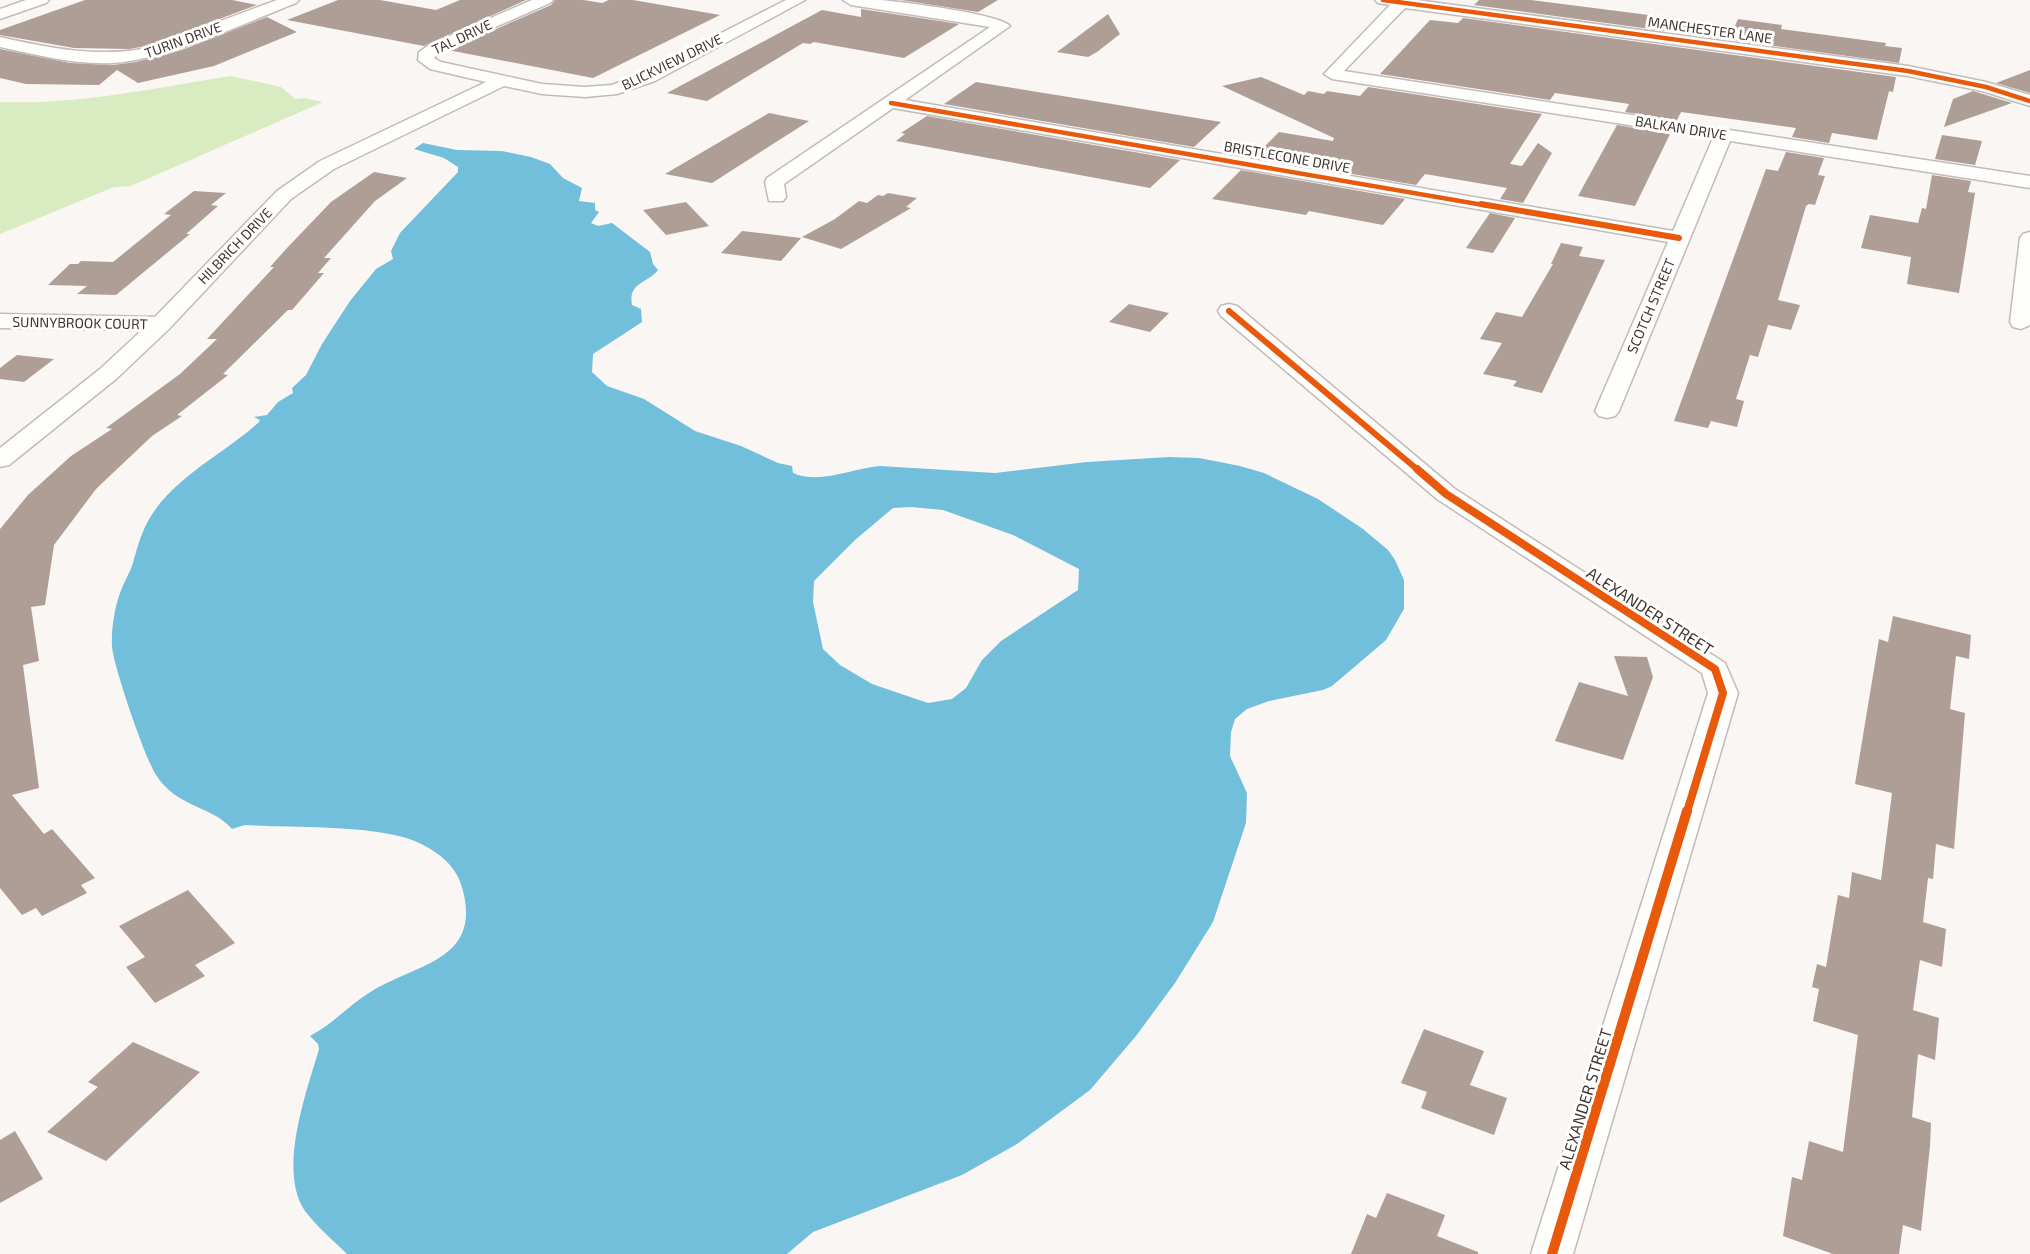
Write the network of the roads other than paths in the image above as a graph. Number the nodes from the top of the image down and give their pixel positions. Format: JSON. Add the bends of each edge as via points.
{"nodes":[{"id":1,"x":41,"y":0,"type":"edge"},
{"id":2,"x":291,"y":0,"type":"edge"},
{"id":3,"x":544,"y":0,"type":"edge"},
{"id":4,"x":797,"y":0,"type":"edge"},
{"id":5,"x":851,"y":0,"type":"edge"},
{"id":6,"x":1383,"y":0,"type":"edge"},
{"id":7,"x":1401,"y":3,"type":"junction"},
{"id":8,"x":0,"y":14,"type":"edge"},
{"id":9,"x":0,"y":42,"type":"edge"},
{"id":10,"x":504,"y":80,"type":"junction"},
{"id":11,"x":2030,"y":101,"type":"edge"},
{"id":12,"x":891,"y":103,"type":"junction"},
{"id":13,"x":1724,"y":135,"type":"junction"},
{"id":14,"x":2030,"y":182,"type":"edge"},
{"id":15,"x":776,"y":197,"type":"dead end"},
{"id":16,"x":1679,"y":238,"type":"junction"},
{"id":17,"x":2030,"y":238,"type":"edge"},
{"id":18,"x":1229,"y":311,"type":"dead end"},
{"id":19,"x":0,"y":321,"type":"edge"},
{"id":20,"x":2021,"y":322,"type":"dead end"},
{"id":21,"x":161,"y":324,"type":"junction"},
{"id":22,"x":1607,"y":411,"type":"dead end"},
{"id":23,"x":0,"y":460,"type":"edge"},
{"id":24,"x":1552,"y":1254,"type":"edge"}],
"edges":[{"from":1,"to":8,"type":"street"},
{"from":2,"to":9,"type":"street","name":"TURIN DRIVE","via":[[130,58],[87,60]]},
{"from":3,"to":10,"type":"street","name":"TAL DRIVE","via":[[425,55],[436,66]]},
{"from":4,"to":10,"type":"street","name":"BLICKVIEW DRIVE","via":[[628,87],[565,92]]},
{"from":5,"to":12,"type":"street","via":[[1002,26]]},
{"from":6,"to":7,"type":"street","name":"MANCHESTER LANE"},
{"from":7,"to":11,"type":"street","name":"MANCHESTER LANE","via":[[1908,71],[1964,81]]},
{"from":7,"to":13,"type":"street","name":"BALKAN DRIVE","via":[[1332,74]]},
{"from":10,"to":21,"type":"street","name":"HILBRICH DRIVE","via":[[327,165],[284,195]]},
{"from":12,"to":15,"type":"street","via":[[774,182]]},
{"from":12,"to":16,"type":"street","name":"BRISTLECONE DRIVE"},
{"from":13,"to":14,"type":"street","name":"BALKAN DRIVE"},
{"from":13,"to":16,"type":"street","name":"SCOTCH STREET"},
{"from":16,"to":22,"type":"street","name":"SCOTCH STREET"},
{"from":17,"to":20,"type":"street"},
{"from":18,"to":24,"type":"street","name":"ALEXANDER STREET","via":[[1446,494],[1715,669],[1723,693]]},
{"from":19,"to":21,"type":"street","name":"SUNNYBROOK COURT"},
{"from":21,"to":23,"type":"street","name":"HILBRICH DRIVE","via":[[108,374]]}]}
